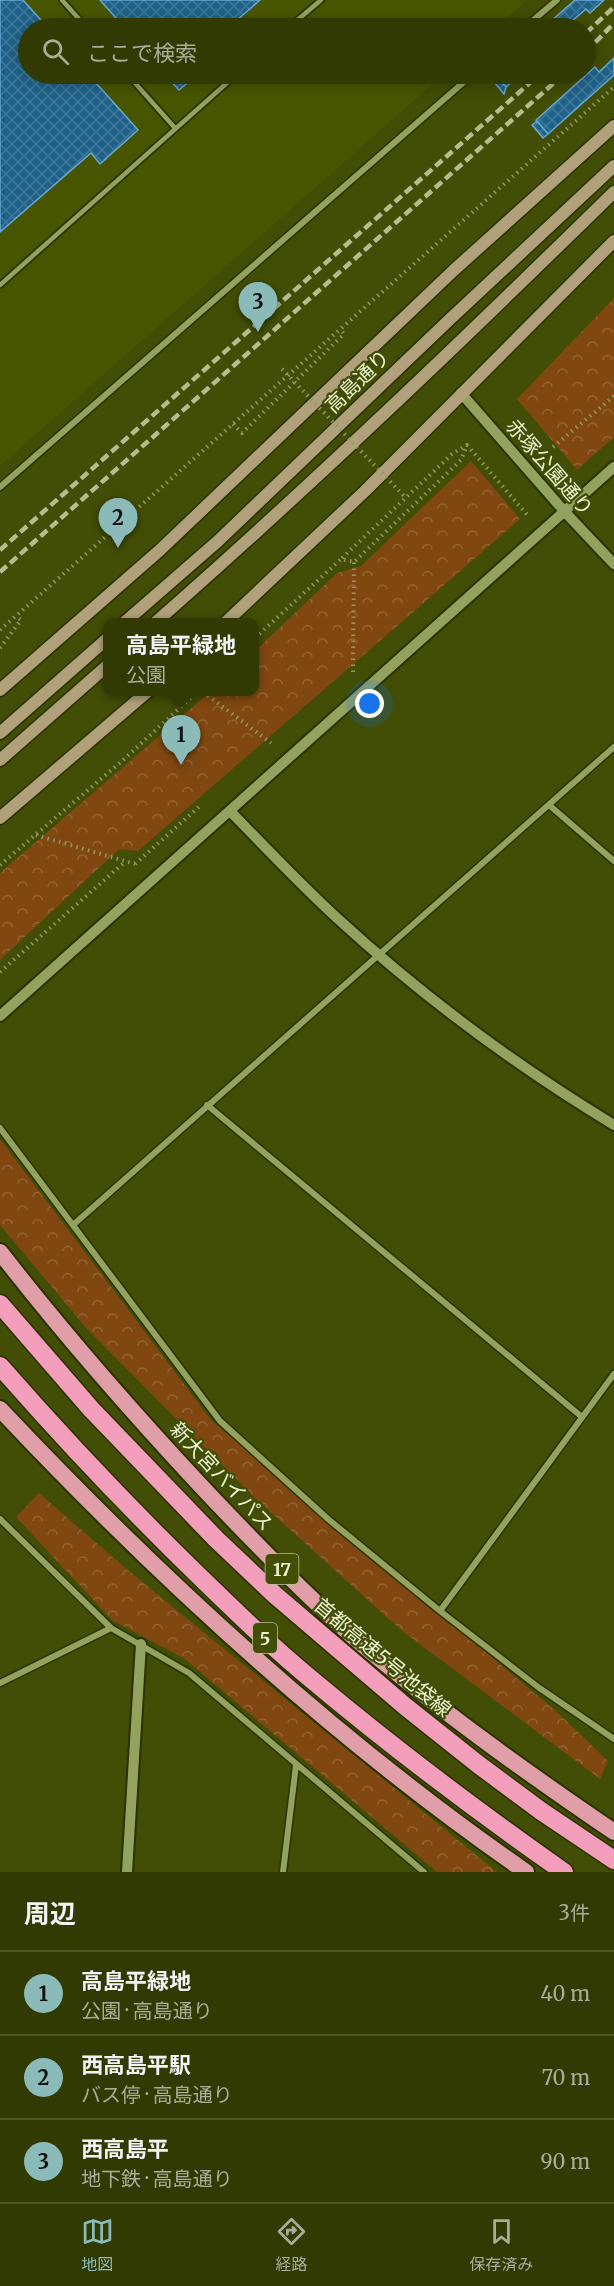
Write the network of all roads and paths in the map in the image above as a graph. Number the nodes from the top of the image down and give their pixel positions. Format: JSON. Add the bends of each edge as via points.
{"nodes":[{"id":1,"x":62,"y":0,"type":"edge"},
{"id":2,"x":321,"y":0,"type":"edge"},
{"id":3,"x":556,"y":0,"type":"edge"},
{"id":4,"x":78,"y":18,"type":"edge"},
{"id":5,"x":300,"y":18,"type":"edge"},
{"id":6,"x":535,"y":18,"type":"edge"},
{"id":7,"x":136,"y":84,"type":"edge"},
{"id":8,"x":226,"y":84,"type":"edge"},
{"id":9,"x":461,"y":84,"type":"edge"},
{"id":10,"x":614,"y":87,"type":"edge"},
{"id":11,"x":614,"y":126,"type":"edge"},
{"id":12,"x":175,"y":128,"type":"junction"},
{"id":13,"x":614,"y":166,"type":"edge"},
{"id":14,"x":614,"y":192,"type":"edge"},
{"id":15,"x":614,"y":241,"type":"edge"},
{"id":16,"x":0,"y":285,"type":"edge"},
{"id":17,"x":340,"y":329,"type":"junction"},
{"id":18,"x":282,"y":369,"type":"dead end"},
{"id":19,"x":294,"y":382,"type":"junction"},
{"id":20,"x":461,"y":393,"type":"junction"},
{"id":21,"x":614,"y":396,"type":"edge"},
{"id":22,"x":233,"y":424,"type":"junction"},
{"id":23,"x":467,"y":445,"type":"junction"},
{"id":24,"x":553,"y":447,"type":"dead end"},
{"id":25,"x":614,"y":467,"type":"edge"},
{"id":26,"x":0,"y":487,"type":"edge"},
{"id":27,"x":406,"y":498,"type":"junction"},
{"id":28,"x":564,"y":511,"type":"junction"},
{"id":29,"x":531,"y":519,"type":"dead end"},
{"id":30,"x":341,"y":559,"type":"junction"},
{"id":31,"x":354,"y":562,"type":"junction"},
{"id":32,"x":614,"y":564,"type":"edge"},
{"id":33,"x":16,"y":616,"type":"junction"},
{"id":34,"x":130,"y":618,"type":"edge"},
{"id":35,"x":161,"y":618,"type":"edge"},
{"id":36,"x":230,"y":618,"type":"edge"},
{"id":37,"x":0,"y":630,"type":"edge"},
{"id":38,"x":259,"y":634,"type":"edge"},
{"id":39,"x":103,"y":642,"type":"edge"},
{"id":40,"x":0,"y":648,"type":"edge"},
{"id":41,"x":103,"y":669,"type":"edge"},
{"id":42,"x":353,"y":672,"type":"dead end"},
{"id":43,"x":0,"y":690,"type":"edge"},
{"id":44,"x":142,"y":696,"type":"edge"},
{"id":45,"x":193,"y":696,"type":"edge"},
{"id":46,"x":208,"y":696,"type":"edge"},
{"id":47,"x":0,"y":733,"type":"edge"},
{"id":48,"x":271,"y":743,"type":"dead end"},
{"id":49,"x":614,"y":747,"type":"edge"},
{"id":50,"x":0,"y":760,"type":"edge"},
{"id":51,"x":549,"y":805,"type":"junction"},
{"id":52,"x":230,"y":811,"type":"junction"},
{"id":53,"x":0,"y":818,"type":"edge"},
{"id":54,"x":35,"y":835,"type":"junction"},
{"id":55,"x":126,"y":861,"type":"junction"},
{"id":56,"x":614,"y":861,"type":"edge"},
{"id":57,"x":135,"y":864,"type":"dead end"},
{"id":58,"x":0,"y":865,"type":"edge"},
{"id":59,"x":379,"y":956,"type":"junction"},
{"id":60,"x":0,"y":972,"type":"edge"},
{"id":61,"x":0,"y":1016,"type":"edge"},
{"id":62,"x":207,"y":1105,"type":"junction"},
{"id":63,"x":614,"y":1125,"type":"edge"},
{"id":64,"x":0,"y":1128,"type":"edge"},
{"id":65,"x":73,"y":1225,"type":"junction"},
{"id":66,"x":0,"y":1252,"type":"edge"},
{"id":67,"x":0,"y":1304,"type":"edge"},
{"id":68,"x":0,"y":1366,"type":"edge"},
{"id":69,"x":614,"y":1374,"type":"edge"},
{"id":70,"x":0,"y":1409,"type":"edge"},
{"id":71,"x":582,"y":1417,"type":"junction"},
{"id":72,"x":0,"y":1519,"type":"edge"},
{"id":73,"x":440,"y":1611,"type":"junction"},
{"id":74,"x":111,"y":1628,"type":"junction"},
{"id":75,"x":141,"y":1644,"type":"junction"},
{"id":76,"x":0,"y":1683,"type":"edge"},
{"id":77,"x":614,"y":1738,"type":"edge"},
{"id":78,"x":296,"y":1765,"type":"junction"},
{"id":79,"x":614,"y":1832,"type":"edge"},
{"id":80,"x":614,"y":1860,"type":"edge"},
{"id":81,"x":127,"y":1872,"type":"edge"},
{"id":82,"x":283,"y":1872,"type":"edge"},
{"id":83,"x":424,"y":1872,"type":"edge"},
{"id":84,"x":526,"y":1872,"type":"edge"},
{"id":85,"x":564,"y":1872,"type":"edge"}],
"edges":[{"from":1,"to":4,"type":"lane"},
{"from":2,"to":5,"type":"lane"},
{"from":3,"to":6,"type":"street"},
{"from":7,"to":12,"type":"lane"},
{"from":8,"to":12,"type":"lane"},
{"from":9,"to":26,"type":"street"},
{"from":10,"to":17,"type":"path"},
{"from":11,"to":43,"type":"main road","via":[[454,270],[160,550]]},
{"from":12,"to":16,"type":"lane"},
{"from":13,"to":34,"type":"main road","name":"高島通り","via":[[218,541]]},
{"from":14,"to":35,"type":"main road","via":[[437,364]]},
{"from":15,"to":20,"type":"main road"},
{"from":17,"to":19,"type":"path","via":[[344,334]]},
{"from":17,"to":22,"type":"path"},
{"from":18,"to":19,"type":"path","bridge":true},
{"from":19,"to":22,"type":"path","via":[[242,434]]},
{"from":19,"to":27,"type":"path","bridge":true},
{"from":20,"to":28,"type":"street","name":"赤塚公園通り"},
{"from":20,"to":36,"type":"main road","via":[[365,491]]},
{"from":21,"to":24,"type":"path"},
{"from":22,"to":33,"type":"path"},
{"from":23,"to":27,"type":"path","via":[[452,454]]},
{"from":23,"to":29,"type":"path"},
{"from":23,"to":31,"type":"path","via":[[461,460]]},
{"from":25,"to":28,"type":"street"},
{"from":27,"to":30,"type":"path"},
{"from":28,"to":32,"type":"street","name":"赤塚公園通り"},
{"from":28,"to":52,"type":"street"},
{"from":30,"to":31,"type":"path"},
{"from":30,"to":38,"type":"path"},
{"from":31,"to":42,"type":"path"},
{"from":33,"to":37,"type":"path"},
{"from":33,"to":40,"type":"path","via":[[21,620]]},
{"from":39,"to":47,"type":"main road"},
{"from":41,"to":50,"type":"main road"},
{"from":44,"to":53,"type":"main road"},
{"from":45,"to":54,"type":"path"},
{"from":46,"to":48,"type":"path"},
{"from":49,"to":51,"type":"street"},
{"from":51,"to":56,"type":"street"},
{"from":51,"to":59,"type":"street"},
{"from":52,"to":59,"type":"street","via":[[298,882]]},
{"from":52,"to":61,"type":"street"},
{"from":54,"to":55,"type":"path"},
{"from":54,"to":58,"type":"path"},
{"from":55,"to":57,"type":"path"},
{"from":55,"to":60,"type":"path"},
{"from":59,"to":62,"type":"street"},
{"from":59,"to":63,"type":"street","via":[[508,1057]]},
{"from":62,"to":65,"type":"street"},
{"from":62,"to":71,"type":"street"},
{"from":64,"to":65,"type":"street"},
{"from":65,"to":73,"type":"street","via":[[220,1421],[328,1519]]},
{"from":66,"to":79,"type":"highway","name":"新大宮バイパス","number":"17","via":[[113,1390],[234,1521],[349,1633],[493,1746]]},
{"from":67,"to":80,"type":"highway","name":"首都高速5号池袋線","number":"5","via":[[98,1417],[274,1595],[479,1765]]},
{"from":68,"to":85,"type":"highway","number":"5","via":[[76,1452],[309,1678],[462,1799]]},
{"from":69,"to":71,"type":"street"},
{"from":70,"to":84,"type":"highway","via":[[210,1617],[372,1756]]},
{"from":71,"to":73,"type":"street"},
{"from":72,"to":74,"type":"street"},
{"from":73,"to":77,"type":"street","via":[[538,1687]]},
{"from":74,"to":75,"type":"street"},
{"from":74,"to":76,"type":"street"},
{"from":75,"to":78,"type":"street","via":[[189,1672]]},
{"from":75,"to":81,"type":"street"},
{"from":78,"to":82,"type":"street"},
{"from":78,"to":83,"type":"street"}]}
